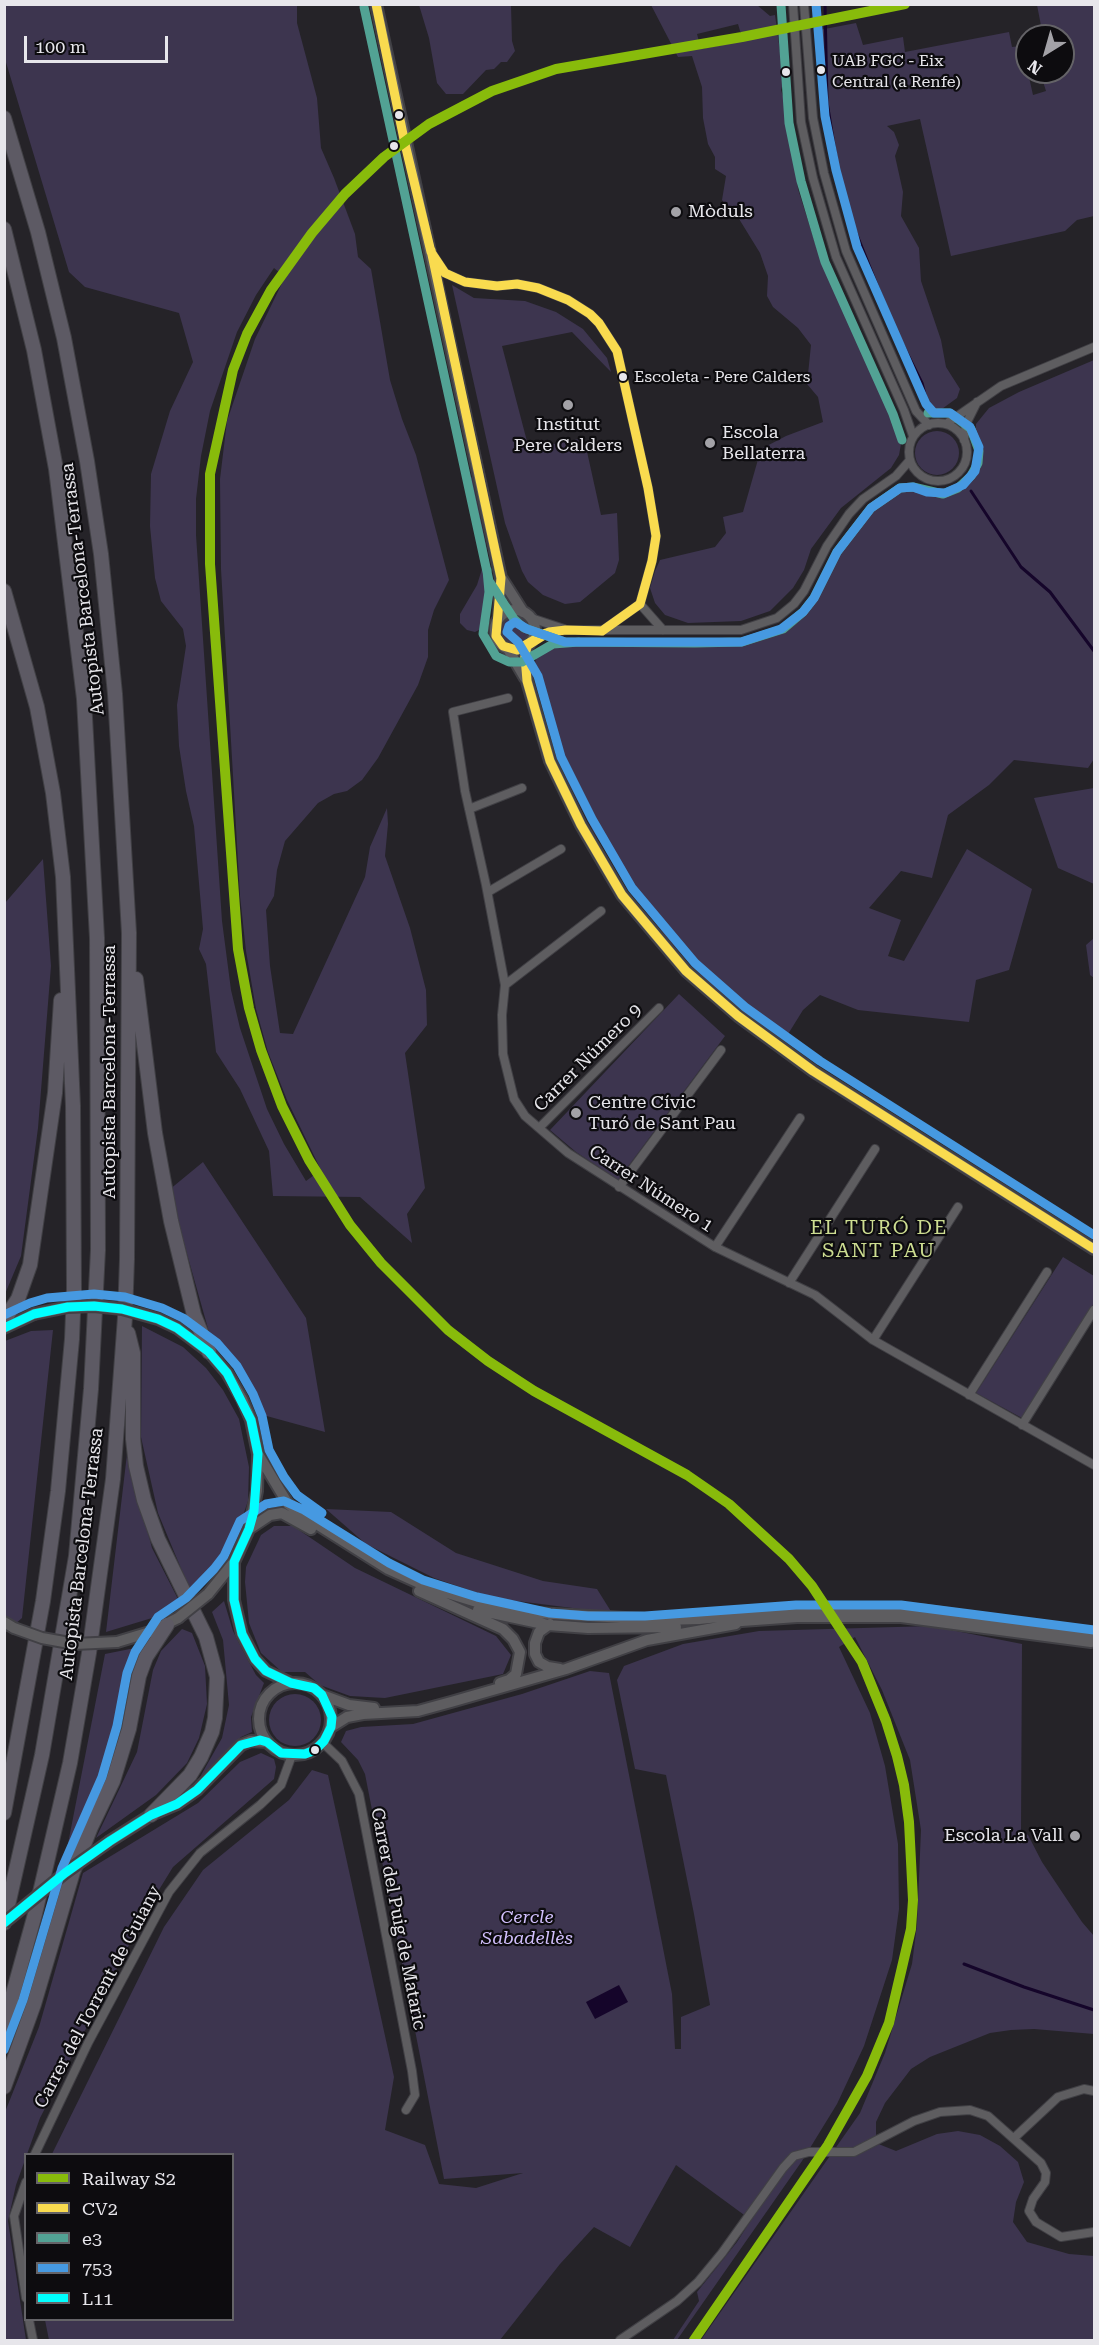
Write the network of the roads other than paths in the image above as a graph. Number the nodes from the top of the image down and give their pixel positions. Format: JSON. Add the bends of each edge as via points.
{"nodes":[{"id":1,"x":376,"y":4,"type":"edge"},
{"id":2,"x":793,"y":4,"type":"edge"},
{"id":3,"x":804,"y":4,"type":"edge"},
{"id":4,"x":4,"y":118,"type":"edge"},
{"id":5,"x":4,"y":229,"type":"edge"},
{"id":6,"x":431,"y":252,"type":"junction"},
{"id":7,"x":1095,"y":347,"type":"edge"},
{"id":8,"x":978,"y":400,"type":"junction"},
{"id":9,"x":946,"y":424,"type":"junction"},
{"id":10,"x":929,"y":425,"type":"junction"},
{"id":11,"x":913,"y":436,"type":"junction"},
{"id":12,"x":964,"y":440,"type":"junction"},
{"id":13,"x":909,"y":460,"type":"junction"},
{"id":14,"x":896,"y":476,"type":"junction"},
{"id":15,"x":921,"y":476,"type":"junction"},
{"id":16,"x":501,"y":578,"type":"junction"},
{"id":17,"x":4,"y":591,"type":"edge"},
{"id":18,"x":640,"y":604,"type":"junction"},
{"id":19,"x":527,"y":615,"type":"junction"},
{"id":20,"x":499,"y":618,"type":"junction"},
{"id":21,"x":566,"y":630,"type":"junction"},
{"id":22,"x":663,"y":630,"type":"junction"},
{"id":23,"x":602,"y":631,"type":"junction"},
{"id":24,"x":530,"y":643,"type":"junction"},
{"id":25,"x":508,"y":649,"type":"junction"},
{"id":26,"x":527,"y":681,"type":"junction"},
{"id":27,"x":508,"y":698,"type":"dead end"},
{"id":28,"x":522,"y":788,"type":"dead end"},
{"id":29,"x":469,"y":809,"type":"junction"},
{"id":30,"x":561,"y":849,"type":"dead end"},
{"id":31,"x":488,"y":892,"type":"junction"},
{"id":32,"x":601,"y":911,"type":"dead end"},
{"id":33,"x":129,"y":933,"type":"junction"},
{"id":34,"x":67,"y":944,"type":"junction"},
{"id":35,"x":505,"y":985,"type":"junction"},
{"id":36,"x":659,"y":1008,"type":"dead end"},
{"id":37,"x":721,"y":1050,"type":"dead end"},
{"id":38,"x":800,"y":1118,"type":"dead end"},
{"id":39,"x":539,"y":1128,"type":"junction"},
{"id":40,"x":875,"y":1149,"type":"dead end"},
{"id":41,"x":619,"y":1187,"type":"junction"},
{"id":42,"x":958,"y":1207,"type":"dead end"},
{"id":43,"x":715,"y":1247,"type":"junction"},
{"id":44,"x":1095,"y":1249,"type":"edge"},
{"id":45,"x":1047,"y":1272,"type":"dead end"},
{"id":46,"x":789,"y":1283,"type":"junction"},
{"id":47,"x":1095,"y":1310,"type":"edge"},
{"id":48,"x":125,"y":1317,"type":"junction"},
{"id":49,"x":4,"y":1320,"type":"edge"},
{"id":50,"x":4,"y":1328,"type":"edge"},
{"id":51,"x":873,"y":1340,"type":"junction"},
{"id":52,"x":209,"y":1352,"type":"junction"},
{"id":53,"x":969,"y":1395,"type":"junction"},
{"id":54,"x":1022,"y":1425,"type":"junction"},
{"id":55,"x":258,"y":1454,"type":"junction"},
{"id":56,"x":1095,"y":1465,"type":"edge"},
{"id":57,"x":285,"y":1508,"type":"junction"},
{"id":58,"x":249,"y":1529,"type":"junction"},
{"id":59,"x":234,"y":1562,"type":"junction"},
{"id":60,"x":419,"y":1591,"type":"junction"},
{"id":61,"x":688,"y":1619,"type":"junction"},
{"id":62,"x":173,"y":1622,"type":"junction"},
{"id":63,"x":748,"y":1622,"type":"junction"},
{"id":64,"x":9,"y":1625,"type":"edge"},
{"id":65,"x":548,"y":1625,"type":"junction"},
{"id":66,"x":1095,"y":1635,"type":"edge"},
{"id":67,"x":1095,"y":1642,"type":"edge"},
{"id":68,"x":566,"y":1669,"type":"junction"},
{"id":69,"x":511,"y":1680,"type":"junction"},
{"id":70,"x":291,"y":1683,"type":"junction"},
{"id":71,"x":322,"y":1695,"type":"junction"},
{"id":72,"x":331,"y":1727,"type":"junction"},
{"id":73,"x":267,"y":1742,"type":"junction"},
{"id":74,"x":323,"y":1743,"type":"junction"},
{"id":75,"x":292,"y":1755,"type":"junction"},
{"id":76,"x":4,"y":1813,"type":"edge"},
{"id":77,"x":151,"y":1815,"type":"junction"},
{"id":78,"x":4,"y":1923,"type":"edge"},
{"id":79,"x":4,"y":2026,"type":"edge"},
{"id":80,"x":4,"y":2087,"type":"edge"},
{"id":81,"x":1095,"y":2091,"type":"edge"},
{"id":82,"x":406,"y":2110,"type":"dead end"},
{"id":83,"x":1014,"y":2138,"type":"junction"},
{"id":84,"x":35,"y":2153,"type":"edge"},
{"id":85,"x":24,"y":2188,"type":"edge"},
{"id":86,"x":1095,"y":2232,"type":"edge"},
{"id":87,"x":24,"y":2284,"type":"edge"},
{"id":88,"x":30,"y":2321,"type":"edge"},
{"id":89,"x":33,"y":2340,"type":"edge"},
{"id":90,"x":620,"y":2340,"type":"edge"}],
"edges":[{"from":1,"to":6,"type":"street"},
{"from":2,"to":11,"type":"street","via":[[801,122],[813,178],[836,257]]},
{"from":3,"to":10,"type":"street","via":[[813,118],[846,251],[916,411]]},
{"from":4,"to":33,"type":"highway","name":"Autopista Barcelona-Terrassa","via":[[64,338],[87,460],[115,694]]},
{"from":5,"to":78,"type":"highway","name":"Autopista Barcelona-Terrassa","via":[[34,350],[56,469],[84,699],[97,938],[98,1215],[91,1389],[75,1556],[42,1755]]},
{"from":6,"to":16,"type":"street"},
{"from":6,"to":18,"type":"street","via":[[445,273],[465,282],[517,284],[568,300],[599,323],[617,351],[656,536]]},
{"from":7,"to":8,"type":"street","via":[[1029,373]]},
{"from":8,"to":9,"type":"street"},
{"from":8,"to":12,"type":"street","via":[[966,424]]},
{"from":9,"to":10,"type":"street"},
{"from":9,"to":12,"type":"street"},
{"from":10,"to":11,"type":"street"},
{"from":11,"to":13,"type":"street"},
{"from":12,"to":15,"type":"street","via":[[966,460],[957,475],[941,482]]},
{"from":13,"to":14,"type":"street"},
{"from":13,"to":15,"type":"street"},
{"from":14,"to":15,"type":"street"},
{"from":14,"to":22,"type":"street","via":[[849,514],[804,591],[777,618],[741,630]]},
{"from":16,"to":19,"type":"street"},
{"from":16,"to":20,"type":"street"},
{"from":17,"to":34,"type":"highway","via":[[37,707],[53,793]]},
{"from":18,"to":22,"type":"street"},
{"from":18,"to":23,"type":"street"},
{"from":19,"to":20,"type":"street","via":[[510,611]]},
{"from":19,"to":21,"type":"street"},
{"from":19,"to":24,"type":"street","via":[[535,629]]},
{"from":20,"to":25,"type":"street","via":[[496,636]]},
{"from":21,"to":23,"type":"street"},
{"from":21,"to":24,"type":"street","via":[[549,632]]},
{"from":22,"to":23,"type":"street"},
{"from":24,"to":25,"type":"street","via":[[520,650]]},
{"from":24,"to":26,"type":"street","via":[[525,657]]},
{"from":25,"to":26,"type":"street"},
{"from":26,"to":44,"type":"street","via":[[550,761],[581,825],[622,895],[686,971],[738,1016],[813,1071]]},
{"from":27,"to":29,"type":"street","name":"Carrer Número 1","via":[[453,712]]},
{"from":28,"to":29,"type":"street"},
{"from":29,"to":31,"type":"street","name":"Carrer Número 1"},
{"from":30,"to":31,"type":"street"},
{"from":31,"to":35,"type":"street","name":"Carrer Número 1"},
{"from":32,"to":35,"type":"street"},
{"from":33,"to":48,"type":"highway","name":"Autopista Barcelona-Terrassa"},
{"from":33,"to":52,"type":"highway","via":[[167,1200],[194,1315]]},
{"from":34,"to":49,"type":"highway","via":[[54,1104],[30,1265],[18,1299]]},
{"from":34,"to":76,"type":"highway","via":[[73,1106],[72,1339],[43,1601]]},
{"from":35,"to":39,"type":"street","name":"Carrer Número 1","via":[[503,1054],[514,1099]]},
{"from":36,"to":39,"type":"street","name":"Carrer Número 9"},
{"from":37,"to":41,"type":"street"},
{"from":38,"to":43,"type":"street"},
{"from":39,"to":41,"type":"street","name":"Carrer Número 1","via":[[567,1153]]},
{"from":40,"to":46,"type":"street"},
{"from":41,"to":43,"type":"street","name":"Carrer Número 1"},
{"from":42,"to":51,"type":"street"},
{"from":43,"to":46,"type":"street","name":"Carrer Número 1"},
{"from":45,"to":53,"type":"street"},
{"from":46,"to":51,"type":"street","name":"Carrer Número 1","via":[[815,1295]]},
{"from":47,"to":54,"type":"street"},
{"from":48,"to":77,"type":"highway","via":[[133,1353],[133,1439],[144,1500],[158,1539],[206,1637],[217,1677],[215,1718],[201,1757],[190,1775]]},
{"from":48,"to":79,"type":"highway","name":"Autopista Barcelona-Terrassa","via":[[113,1479],[88,1664],[36,1914]]},
{"from":50,"to":52,"type":"street","bridge":true,"via":[[34,1314],[68,1306],[122,1309],[177,1328]]},
{"from":51,"to":53,"type":"street","name":"Carrer Número 1"},
{"from":52,"to":55,"type":"street","via":[[242,1399]]},
{"from":53,"to":54,"type":"street","name":"Carrer Número 1"},
{"from":54,"to":56,"type":"street","name":"Carrer Número 1"},
{"from":55,"to":57,"type":"street"},
{"from":55,"to":58,"type":"street","via":[[257,1491]]},
{"from":57,"to":58,"type":"street"},
{"from":57,"to":60,"type":"street","via":[[383,1574]]},
{"from":57,"to":61,"type":"street","via":[[388,1569],[428,1587],[483,1604],[536,1613]]},
{"from":58,"to":59,"type":"street"},
{"from":59,"to":62,"type":"street","bridge":true,"via":[[208,1594]]},
{"from":59,"to":70,"type":"street","via":[[234,1599],[242,1634],[266,1671]]},
{"from":60,"to":65,"type":"street","via":[[474,1609]]},
{"from":60,"to":69,"type":"street","via":[[503,1629],[520,1652]]},
{"from":61,"to":65,"type":"street","via":[[613,1624],[561,1620]]},
{"from":61,"to":66,"type":"street","via":[[798,1609],[879,1608],[920,1610]]},
{"from":62,"to":64,"type":"street","bridge":true,"via":[[117,1641],[75,1644],[42,1638]]},
{"from":62,"to":80,"type":"highway","via":[[146,1657],[138,1676],[113,1781],[73,1872],[34,2004]]},
{"from":63,"to":65,"type":"street","via":[[645,1628]]},
{"from":63,"to":67,"type":"street","via":[[807,1617],[901,1617]]},
{"from":63,"to":68,"type":"street","via":[[647,1641]]},
{"from":65,"to":68,"type":"street","via":[[539,1632],[534,1654],[552,1668]]},
{"from":68,"to":69,"type":"street"},
{"from":69,"to":71,"type":"street","via":[[416,1706],[379,1709],[350,1705]]},
{"from":69,"to":72,"type":"street","via":[[418,1711],[363,1714],[347,1717]]},
{"from":70,"to":71,"type":"street","via":[[314,1688]]},
{"from":70,"to":73,"type":"street","via":[[272,1691],[264,1701],[259,1723]]},
{"from":71,"to":72,"type":"street","via":[[329,1707]]},
{"from":72,"to":74,"type":"street"},
{"from":73,"to":75,"type":"street","via":[[281,1753]]},
{"from":73,"to":77,"type":"street","via":[[241,1745],[197,1790]]},
{"from":74,"to":75,"type":"street","via":[[305,1754]]},
{"from":74,"to":82,"type":"street","name":"Carrer del Puig de Mataric","via":[[342,1761],[359,1794],[412,2072],[415,2095]]},
{"from":75,"to":84,"type":"street","name":"Carrer del Torrent de Guiany","via":[[281,1785],[200,1853],[169,1892],[88,2043]]},
{"from":77,"to":78,"type":"street","bridge":true,"via":[[65,1873]]},
{"from":81,"to":83,"type":"street","via":[[1084,2089],[1058,2097]]},
{"from":83,"to":86,"type":"street","via":[[1041,2163],[1046,2173],[1044,2185],[1030,2205],[1032,2218],[1061,2237]]},
{"from":83,"to":90,"type":"street","via":[[982,2113],[950,2110],[914,2121],[854,2152],[800,2153],[789,2160],[698,2282]]},
{"from":85,"to":87,"type":"street","via":[[14,2216]]},
{"from":88,"to":89,"type":"street"}]}
